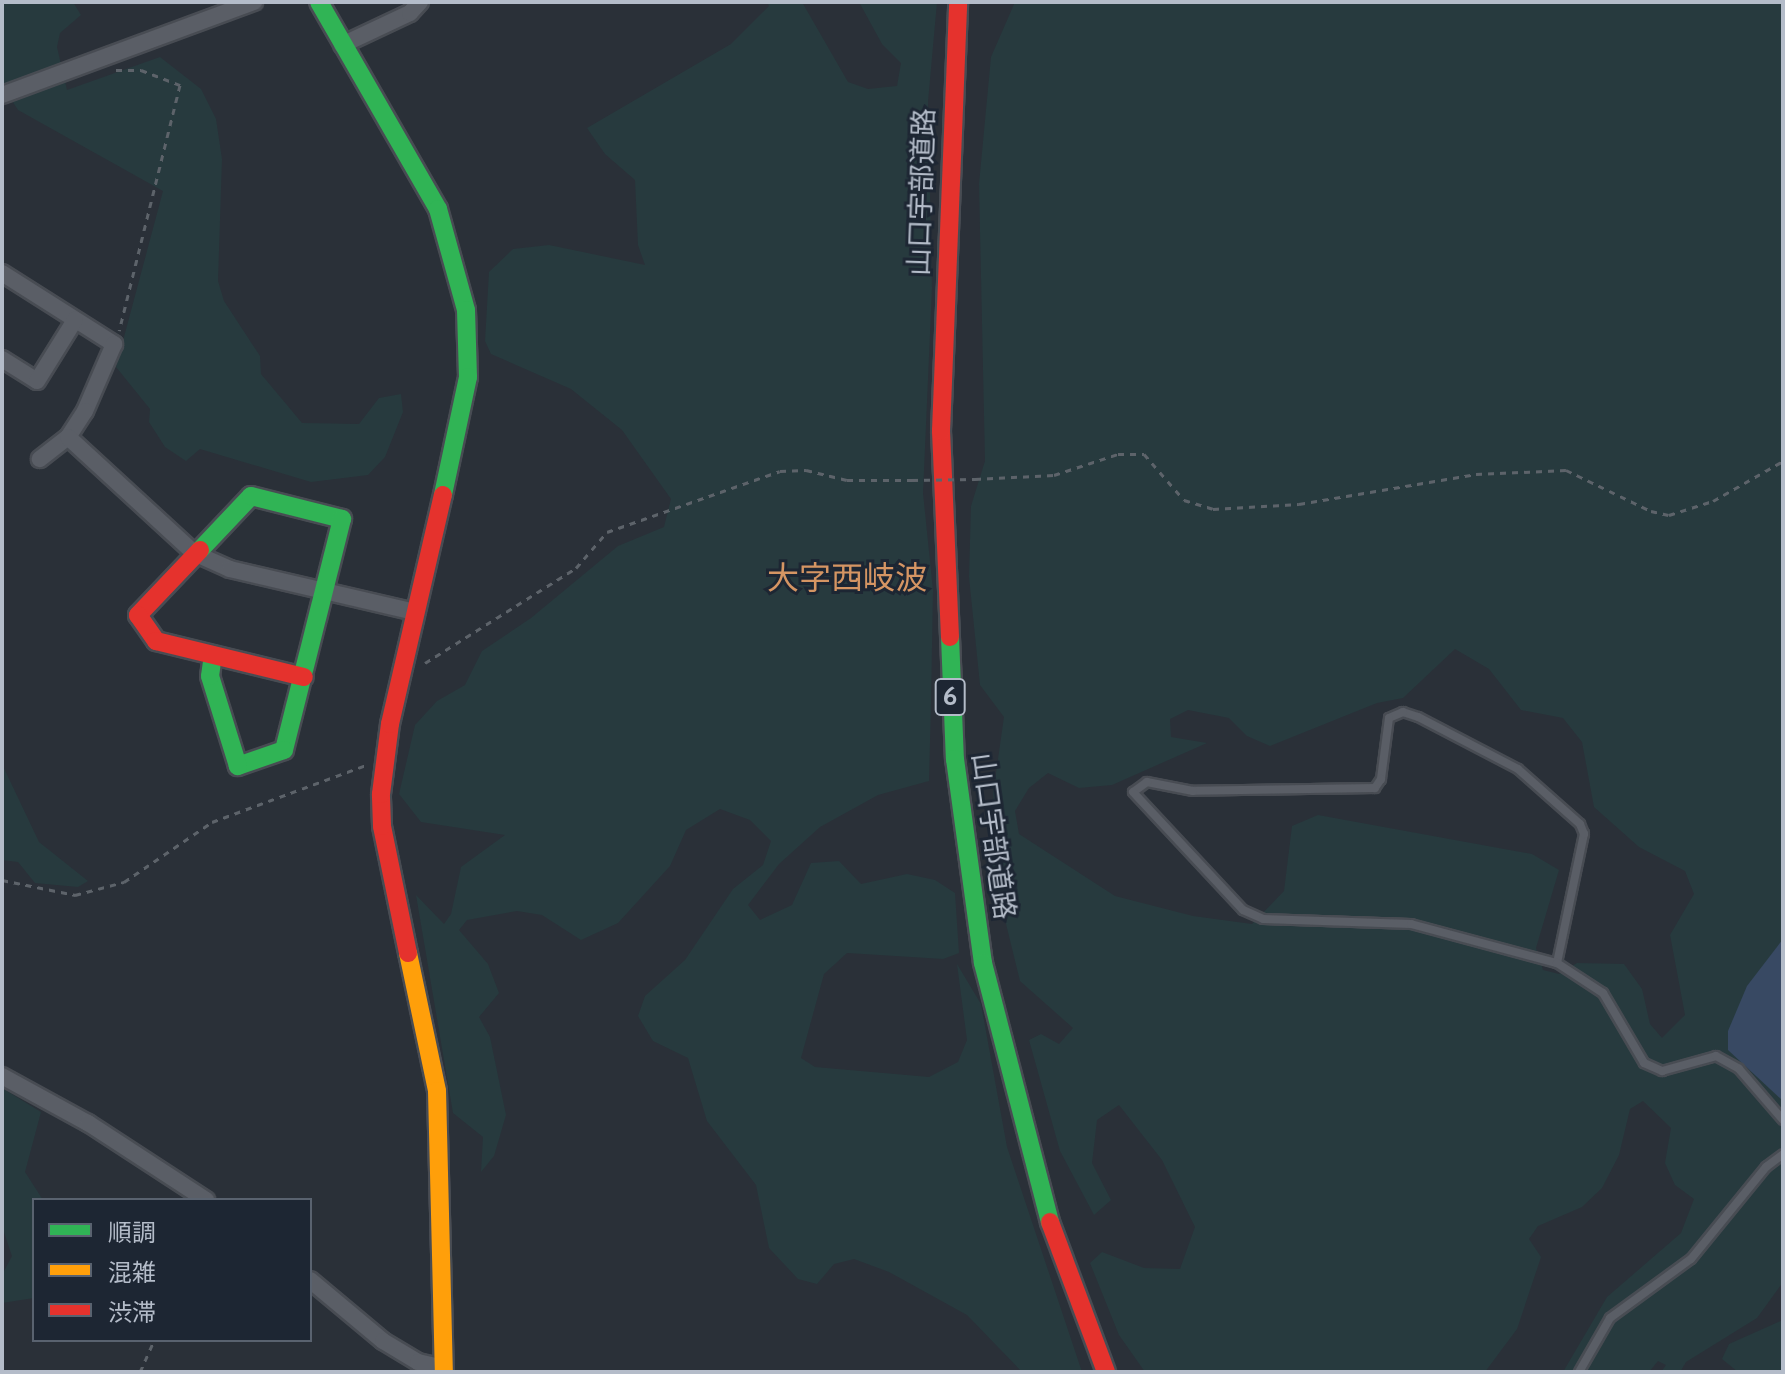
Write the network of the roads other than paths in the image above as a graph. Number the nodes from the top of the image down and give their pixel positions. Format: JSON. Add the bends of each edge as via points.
{"nodes":[{"id":1,"x":254,"y":2,"type":"edge"},
{"id":2,"x":319,"y":2,"type":"edge"},
{"id":3,"x":420,"y":2,"type":"edge"},
{"id":4,"x":958,"y":2,"type":"edge"},
{"id":5,"x":342,"y":45,"type":"junction"},
{"id":6,"x":2,"y":95,"type":"edge"},
{"id":7,"x":2,"y":273,"type":"edge"},
{"id":8,"x":75,"y":320,"type":"junction"},
{"id":9,"x":2,"y":359,"type":"edge"},
{"id":10,"x":68,"y":437,"type":"junction"},
{"id":11,"x":40,"y":459,"type":"dead end"},
{"id":12,"x":194,"y":553,"type":"junction"},
{"id":13,"x":325,"y":591,"type":"junction"},
{"id":14,"x":415,"y":612,"type":"junction"},
{"id":15,"x":213,"y":655,"type":"junction"},
{"id":16,"x":304,"y":677,"type":"junction"},
{"id":17,"x":1557,"y":963,"type":"junction"},
{"id":18,"x":2,"y":1076,"type":"edge"},
{"id":19,"x":1783,"y":1120,"type":"edge"},
{"id":20,"x":1783,"y":1154,"type":"edge"},
{"id":21,"x":203,"y":1198,"type":"edge"},
{"id":22,"x":312,"y":1282,"type":"edge"},
{"id":23,"x":444,"y":1370,"type":"edge"},
{"id":24,"x":1106,"y":1372,"type":"edge"},
{"id":25,"x":1579,"y":1372,"type":"edge"}],
"edges":[{"from":1,"to":6,"type":"street"},
{"from":2,"to":5,"type":"street"},
{"from":3,"to":5,"type":"street","via":[[410,13]]},
{"from":4,"to":24,"type":"street","name":"山口宇部道路","number":"6","via":[[941,431],[955,759],[983,963],[1005,1060],[1051,1225]]},
{"from":5,"to":14,"type":"street","via":[[438,209],[466,310],[468,377],[463,409]]},
{"from":7,"to":8,"type":"street"},
{"from":8,"to":9,"type":"street","via":[[37,381]]},
{"from":8,"to":10,"type":"street","via":[[114,344]]},
{"from":10,"to":11,"type":"street"},
{"from":10,"to":12,"type":"street"},
{"from":12,"to":13,"type":"street","via":[[230,569]]},
{"from":12,"to":13,"type":"street","via":[[251,496],[342,519]]},
{"from":12,"to":15,"type":"street","via":[[138,615],[156,641]]},
{"from":13,"to":14,"type":"street"},
{"from":13,"to":16,"type":"street"},
{"from":14,"to":23,"type":"street","via":[[385,753],[382,826],[437,1091]]},
{"from":15,"to":16,"type":"street"},
{"from":15,"to":16,"type":"street","via":[[210,676],[238,766],[284,750]]},
{"from":17,"to":17,"type":"lane","via":[[1411,924],[1263,919],[1243,910],[1216,886],[1133,792],[1147,782],[1193,791],[1375,788],[1381,779],[1389,718],[1403,712],[1418,717],[1518,769],[1580,824],[1584,834]]},
{"from":17,"to":19,"type":"lane","via":[[1603,993],[1644,1063],[1662,1071],[1716,1056],[1739,1069]]},
{"from":18,"to":21,"type":"street","via":[[88,1123]]},
{"from":20,"to":25,"type":"lane","via":[[1766,1167],[1691,1259],[1610,1318]]},
{"from":22,"to":23,"type":"street","via":[[383,1341]]}]}
